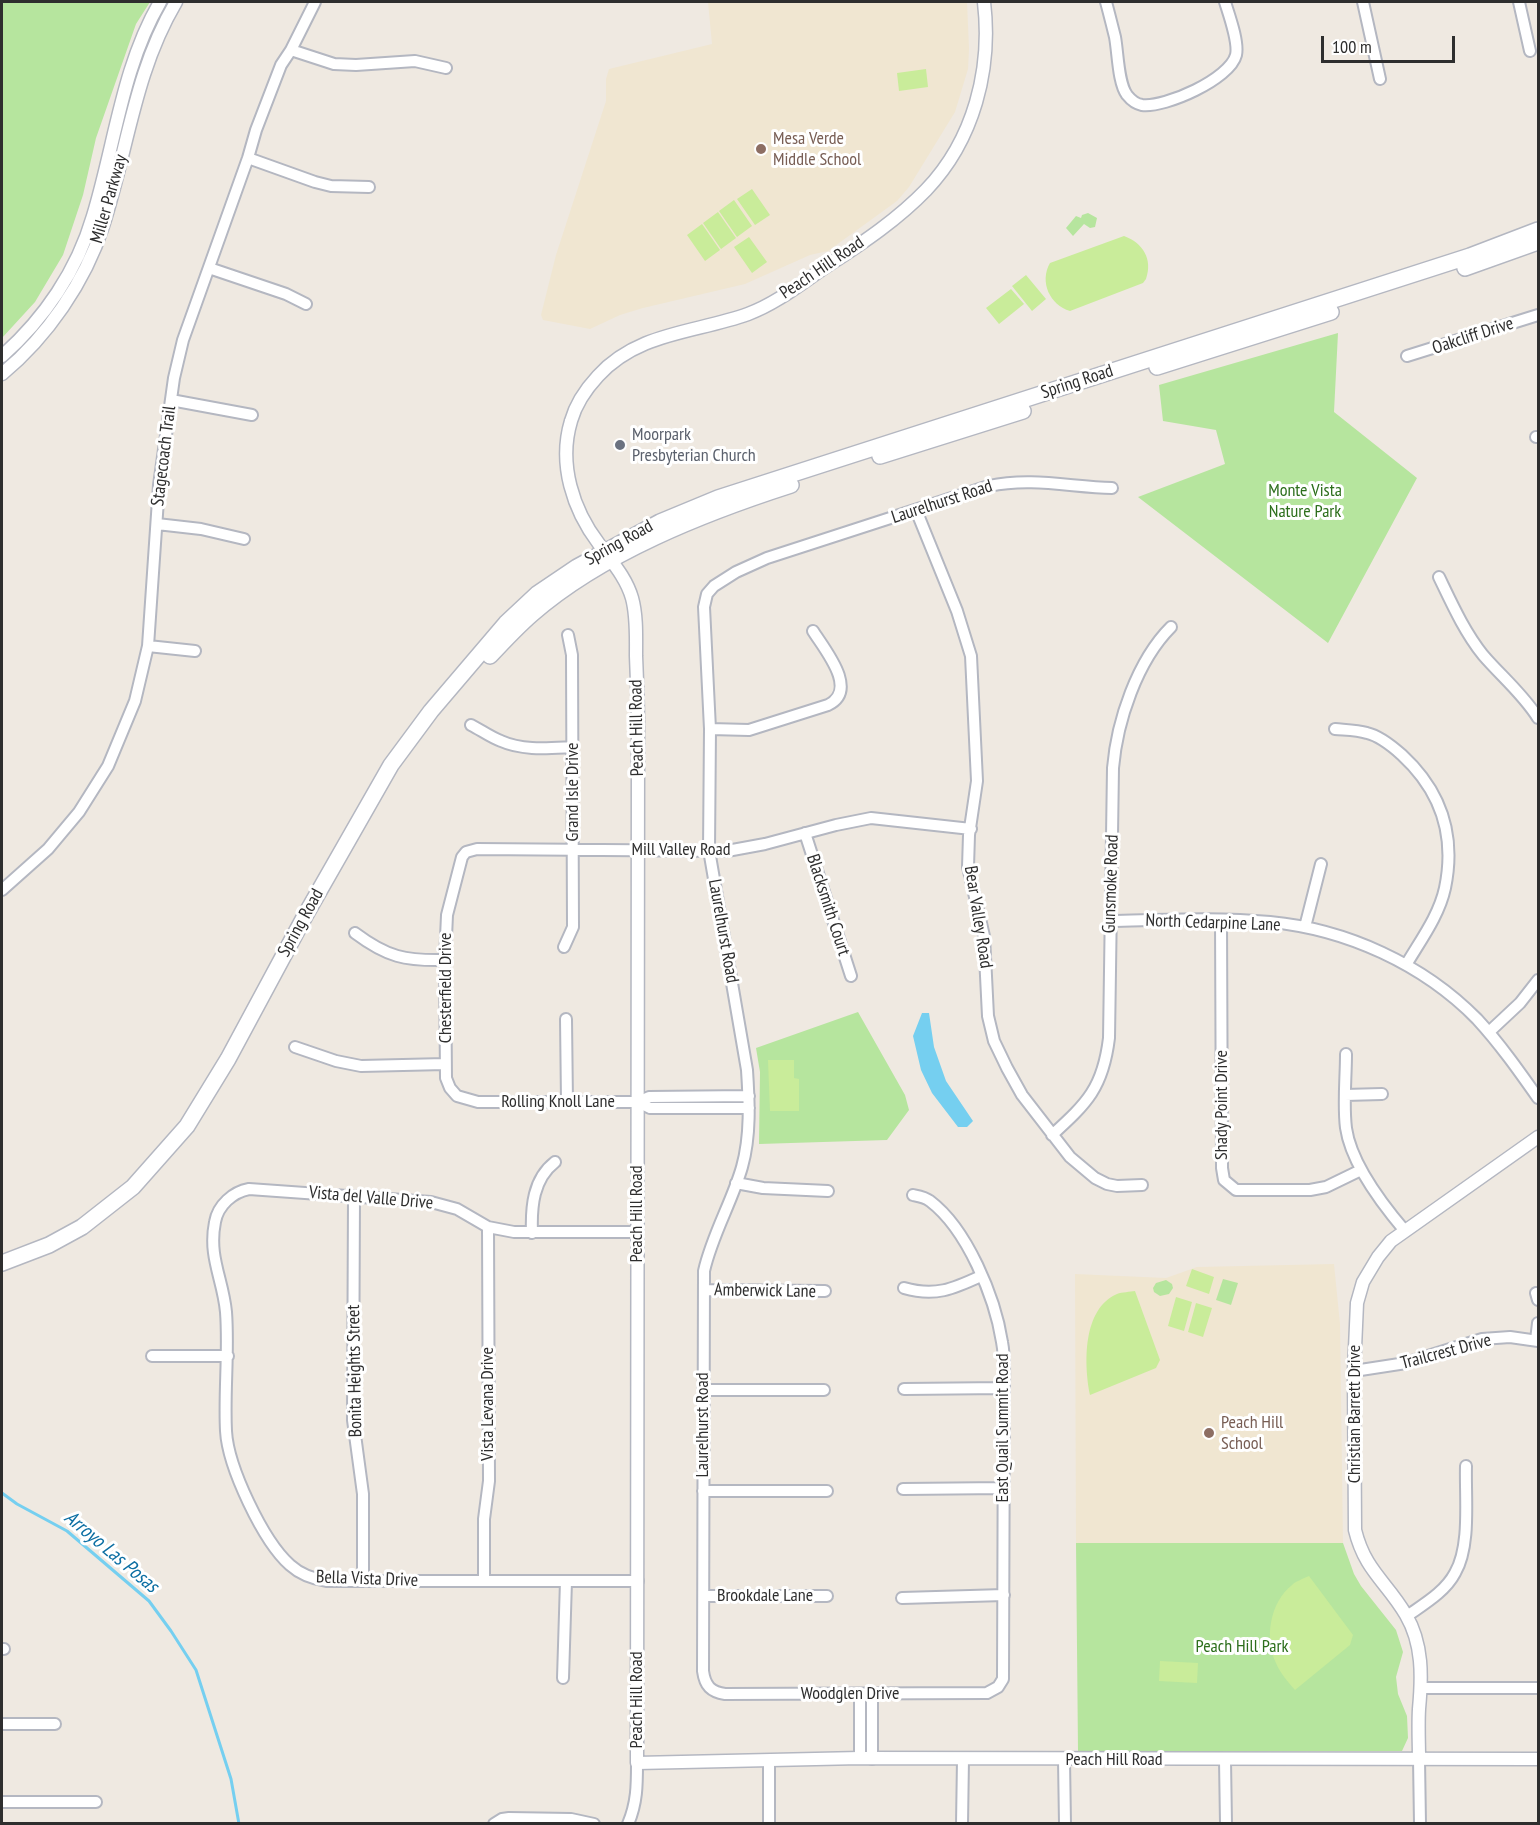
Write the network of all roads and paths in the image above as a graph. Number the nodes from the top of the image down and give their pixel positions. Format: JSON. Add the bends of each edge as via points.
{"nodes":[{"id":1,"x":160,"y":2,"type":"edge"},
{"id":2,"x":176,"y":2,"type":"edge"},
{"id":3,"x":315,"y":2,"type":"edge"},
{"id":4,"x":984,"y":2,"type":"edge"},
{"id":5,"x":1106,"y":2,"type":"edge"},
{"id":6,"x":1226,"y":2,"type":"edge"},
{"id":7,"x":1363,"y":2,"type":"edge"},
{"id":8,"x":1519,"y":2,"type":"edge"},
{"id":9,"x":291,"y":50,"type":"junction"},
{"id":10,"x":1530,"y":51,"type":"dead end"},
{"id":11,"x":446,"y":68,"type":"dead end"},
{"id":12,"x":1380,"y":79,"type":"dead end"},
{"id":13,"x":248,"y":158,"type":"junction"},
{"id":14,"x":369,"y":187,"type":"dead end"},
{"id":15,"x":1539,"y":230,"type":"edge"},
{"id":16,"x":1539,"y":242,"type":"edge"},
{"id":17,"x":209,"y":268,"type":"junction"},
{"id":18,"x":306,"y":304,"type":"dead end"},
{"id":19,"x":1539,"y":315,"type":"edge"},
{"id":20,"x":2,"y":356,"type":"edge"},
{"id":21,"x":1407,"y":356,"type":"dead end"},
{"id":22,"x":2,"y":374,"type":"edge"},
{"id":23,"x":171,"y":400,"type":"junction"},
{"id":24,"x":252,"y":414,"type":"dead end"},
{"id":25,"x":1112,"y":488,"type":"dead end"},
{"id":26,"x":916,"y":510,"type":"junction"},
{"id":27,"x":157,"y":524,"type":"junction"},
{"id":28,"x":244,"y":539,"type":"dead end"},
{"id":29,"x":608,"y":556,"type":"junction"},
{"id":30,"x":1439,"y":577,"type":"dead end"},
{"id":31,"x":1171,"y":627,"type":"dead end"},
{"id":32,"x":813,"y":631,"type":"dead end"},
{"id":33,"x":568,"y":635,"type":"dead end"},
{"id":34,"x":148,"y":646,"type":"junction"},
{"id":35,"x":195,"y":651,"type":"dead end"},
{"id":36,"x":1539,"y":718,"type":"edge"},
{"id":37,"x":471,"y":725,"type":"dead end"},
{"id":38,"x":711,"y":729,"type":"junction"},
{"id":39,"x":1335,"y":729,"type":"dead end"},
{"id":40,"x":573,"y":747,"type":"junction"},
{"id":41,"x":971,"y":829,"type":"junction"},
{"id":42,"x":805,"y":833,"type":"junction"},
{"id":43,"x":573,"y":850,"type":"junction"},
{"id":44,"x":638,"y":850,"type":"junction"},
{"id":45,"x":709,"y":850,"type":"junction"},
{"id":46,"x":462,"y":857,"type":"joint"},
{"id":47,"x":1321,"y":864,"type":"dead end"},
{"id":48,"x":2,"y":890,"type":"edge"},
{"id":49,"x":1221,"y":920,"type":"junction"},
{"id":50,"x":1110,"y":921,"type":"junction"},
{"id":51,"x":1305,"y":927,"type":"junction"},
{"id":52,"x":355,"y":933,"type":"dead end"},
{"id":53,"x":564,"y":947,"type":"dead end"},
{"id":54,"x":444,"y":960,"type":"junction"},
{"id":55,"x":1406,"y":966,"type":"junction"},
{"id":56,"x":851,"y":976,"type":"dead end"},
{"id":57,"x":1539,"y":980,"type":"edge"},
{"id":58,"x":566,"y":1019,"type":"dead end"},
{"id":59,"x":1489,"y":1032,"type":"junction"},
{"id":60,"x":296,"y":1047,"type":"dead end"},
{"id":61,"x":1346,"y":1054,"type":"dead end"},
{"id":62,"x":445,"y":1064,"type":"junction"},
{"id":63,"x":1382,"y":1094,"type":"dead end"},
{"id":64,"x":1345,"y":1095,"type":"junction"},
{"id":65,"x":749,"y":1096,"type":"junction"},
{"id":66,"x":1539,"y":1098,"type":"edge"},
{"id":67,"x":478,"y":1102,"type":"joint"},
{"id":68,"x":567,"y":1102,"type":"junction"},
{"id":69,"x":638,"y":1102,"type":"junction"},
{"id":70,"x":749,"y":1108,"type":"junction"},
{"id":71,"x":1052,"y":1135,"type":"junction"},
{"id":72,"x":1539,"y":1137,"type":"edge"},
{"id":73,"x":555,"y":1162,"type":"dead end"},
{"id":74,"x":1361,"y":1170,"type":"junction"},
{"id":75,"x":736,"y":1183,"type":"junction"},
{"id":76,"x":1142,"y":1185,"type":"dead end"},
{"id":77,"x":828,"y":1191,"type":"dead end"},
{"id":78,"x":913,"y":1195,"type":"dead end"},
{"id":79,"x":354,"y":1197,"type":"junction"},
{"id":80,"x":488,"y":1227,"type":"junction"},
{"id":81,"x":1405,"y":1231,"type":"junction"},
{"id":82,"x":637,"y":1232,"type":"junction"},
{"id":83,"x":532,"y":1233,"type":"junction"},
{"id":84,"x":213,"y":1250,"type":"joint"},
{"id":85,"x":2,"y":1263,"type":"edge"},
{"id":86,"x":2,"y":1270,"type":"edge"},
{"id":87,"x":981,"y":1276,"type":"junction"},
{"id":88,"x":904,"y":1288,"type":"dead end"},
{"id":89,"x":704,"y":1290,"type":"junction"},
{"id":90,"x":825,"y":1291,"type":"dead end"},
{"id":91,"x":1539,"y":1323,"type":"edge"},
{"id":92,"x":1537,"y":1340,"type":"edge"},
{"id":93,"x":153,"y":1356,"type":"dead end"},
{"id":94,"x":228,"y":1356,"type":"junction"},
{"id":95,"x":1354,"y":1371,"type":"junction"},
{"id":96,"x":1004,"y":1388,"type":"junction"},
{"id":97,"x":904,"y":1389,"type":"dead end"},
{"id":98,"x":704,"y":1390,"type":"junction"},
{"id":99,"x":824,"y":1390,"type":"dead end"},
{"id":100,"x":1466,"y":1466,"type":"dead end"},
{"id":101,"x":1004,"y":1488,"type":"junction"},
{"id":102,"x":903,"y":1489,"type":"dead end"},
{"id":103,"x":703,"y":1491,"type":"junction"},
{"id":104,"x":827,"y":1491,"type":"dead end"},
{"id":105,"x":484,"y":1580,"type":"junction"},
{"id":106,"x":363,"y":1581,"type":"junction"},
{"id":107,"x":566,"y":1581,"type":"junction"},
{"id":108,"x":638,"y":1581,"type":"junction"},
{"id":109,"x":1004,"y":1595,"type":"junction"},
{"id":110,"x":704,"y":1596,"type":"junction"},
{"id":111,"x":827,"y":1596,"type":"dead end"},
{"id":112,"x":902,"y":1598,"type":"dead end"},
{"id":113,"x":1407,"y":1616,"type":"junction"},
{"id":114,"x":563,"y":1678,"type":"dead end"},
{"id":115,"x":708,"y":1688,"type":"joint"},
{"id":116,"x":1422,"y":1688,"type":"junction"},
{"id":117,"x":1539,"y":1688,"type":"edge"},
{"id":118,"x":994,"y":1691,"type":"joint"},
{"id":119,"x":860,"y":1694,"type":"junction"},
{"id":120,"x":872,"y":1694,"type":"junction"},
{"id":121,"x":2,"y":1724,"type":"edge"},
{"id":122,"x":55,"y":1724,"type":"dead end"},
{"id":123,"x":866,"y":1758,"type":"junction"},
{"id":124,"x":963,"y":1759,"type":"junction"},
{"id":125,"x":1419,"y":1759,"type":"junction"},
{"id":126,"x":1539,"y":1759,"type":"edge"},
{"id":127,"x":1064,"y":1760,"type":"junction"},
{"id":128,"x":1225,"y":1760,"type":"junction"},
{"id":129,"x":769,"y":1761,"type":"junction"},
{"id":130,"x":637,"y":1763,"type":"junction"},
{"id":131,"x":2,"y":1802,"type":"edge"},
{"id":132,"x":96,"y":1802,"type":"dead end"},
{"id":133,"x":495,"y":1823,"type":"edge"},
{"id":134,"x":594,"y":1824,"type":"edge"},
{"id":135,"x":628,"y":1824,"type":"edge"},
{"id":136,"x":769,"y":1824,"type":"edge"},
{"id":137,"x":962,"y":1824,"type":"edge"},
{"id":138,"x":1065,"y":1824,"type":"edge"},
{"id":139,"x":1226,"y":1824,"type":"edge"},
{"id":140,"x":1419,"y":1824,"type":"edge"}],
"edges":[{"from":1,"to":20,"type":"street","name":"Miller Parkway","via":[[131,68],[93,216],[73,266],[41,316]]},
{"from":2,"to":22,"type":"street","name":"Miller Parkway","via":[[142,75],[104,226],[87,267],[56,317]]},
{"from":3,"to":9,"type":"street","name":"Stagecoach Trail"},
{"from":4,"to":29,"type":"street","name":"Peach Hill Road","via":[[985,62],[976,107],[950,159],[926,190],[899,215],[782,296],[748,314],[651,340],[627,351],[606,367],[580,397],[568,438],[569,481],[582,519]]},
{"from":5,"to":6,"type":"street","via":[[1122,86],[1135,103],[1143,105],[1191,93],[1230,68],[1237,54]]},
{"from":7,"to":12,"type":"street"},
{"from":8,"to":10,"type":"street"},
{"from":9,"to":11,"type":"street","via":[[334,64],[415,61]]},
{"from":9,"to":13,"type":"street","name":"Stagecoach Trail","via":[[281,65]]},
{"from":13,"to":14,"type":"street","via":[[315,182]]},
{"from":13,"to":17,"type":"street","name":"Stagecoach Trail"},
{"from":15,"to":29,"type":"main road","name":"Spring Road","via":[[1470,256],[738,491],[672,516]]},
{"from":16,"to":29,"type":"main road","name":"Spring Road","via":[[741,502]]},
{"from":17,"to":18,"type":"street"},
{"from":17,"to":23,"type":"street","name":"Stagecoach Trail","via":[[183,340]]},
{"from":19,"to":21,"type":"street","name":"Oakcliff Drive"},
{"from":23,"to":24,"type":"street"},
{"from":23,"to":27,"type":"street","name":"Stagecoach Trail","via":[[161,459]]},
{"from":25,"to":26,"type":"street","name":"Laurelhurst Road","via":[[1005,482]]},
{"from":26,"to":38,"type":"street","name":"Laurelhurst Road","via":[[767,558],[714,586],[704,607]]},
{"from":26,"to":41,"type":"street","name":"Bear Valley Road","via":[[957,611],[971,657],[977,781]]},
{"from":27,"to":28,"type":"street"},
{"from":27,"to":34,"type":"street","name":"Stagecoach Trail"},
{"from":29,"to":44,"type":"street","name":"Peach Hill Road","via":[[627,584],[634,612]]},
{"from":29,"to":85,"type":"main road","name":"Spring Road","via":[[555,580],[518,611],[412,735],[365,809],[212,1088],[164,1154],[133,1187],[82,1227],[50,1245]]},
{"from":29,"to":86,"type":"main road","name":"Spring Road","via":[[532,614],[455,692],[408,751],[326,891],[224,1080],[176,1155],[125,1205],[84,1234],[46,1255]]},
{"from":30,"to":36,"type":"street","via":[[1473,642]]},
{"from":31,"to":50,"type":"street","name":"Gunsmoke Road","via":[[1156,642],[1142,669],[1116,737]]},
{"from":32,"to":38,"type":"street","via":[[839,677],[838,699],[749,730]]},
{"from":33,"to":40,"type":"street","name":"Grand Isle Drive","via":[[572,655]]},
{"from":34,"to":35,"type":"street"},
{"from":34,"to":48,"type":"street","name":"Stagecoach Trail","via":[[128,721],[97,786],[48,849]]},
{"from":37,"to":40,"type":"street","via":[[511,745]]},
{"from":38,"to":45,"type":"street","name":"Laurelhurst Road"},
{"from":39,"to":55,"type":"street","via":[[1368,733],[1391,746],[1429,786],[1444,818],[1449,858],[1445,888]]},
{"from":40,"to":43,"type":"street","name":"Grand Isle Drive"},
{"from":41,"to":42,"type":"street","name":"Mill Valley Road","via":[[871,818]]},
{"from":41,"to":71,"type":"street","name":"Bear Valley Road","via":[[969,877],[984,936],[991,1029],[1006,1068]]},
{"from":42,"to":45,"type":"street","name":"Mill Valley Road","via":[[737,850]]},
{"from":42,"to":56,"type":"street","name":"Blacksmith Court"},
{"from":43,"to":44,"type":"street","name":"Mill Valley Road"},
{"from":43,"to":46,"type":"street","name":"Mill Valley Road","via":[[477,849]]},
{"from":43,"to":53,"type":"street","name":"Grand Isle Drive","via":[[573,927]]},
{"from":44,"to":45,"type":"street","name":"Mill Valley Road"},
{"from":44,"to":69,"type":"street","name":"Peach Hill Road"},
{"from":45,"to":65,"type":"street","name":"Laurelhurst Road"},
{"from":46,"to":54,"type":"street","name":"Chesterfield Drive","via":[[447,915]]},
{"from":47,"to":51,"type":"street"},
{"from":49,"to":50,"type":"street","name":"North Cedarpine Lane"},
{"from":49,"to":51,"type":"street","name":"North Cedarpine Lane"},
{"from":49,"to":74,"type":"street","name":"Shady Point Drive","via":[[1224,1180],[1236,1190],[1290,1191],[1326,1186]]},
{"from":50,"to":71,"type":"street","name":"Gunsmoke Road","via":[[1109,1038],[1103,1072],[1083,1106]]},
{"from":51,"to":55,"type":"street","name":"North Cedarpine Lane","via":[[1352,940]]},
{"from":52,"to":54,"type":"street","via":[[396,957]]},
{"from":54,"to":62,"type":"street","name":"Chesterfield Drive"},
{"from":55,"to":59,"type":"street","name":"North Cedarpine Lane","via":[[1463,1006]]},
{"from":57,"to":59,"type":"street"},
{"from":58,"to":68,"type":"street"},
{"from":59,"to":66,"type":"street","name":"North Cedarpine Lane"},
{"from":60,"to":62,"type":"street","via":[[360,1066]]},
{"from":61,"to":64,"type":"street"},
{"from":62,"to":67,"type":"street","name":"Chesterfield Drive","via":[[450,1088],[463,1099]]},
{"from":63,"to":64,"type":"street"},
{"from":64,"to":74,"type":"street","via":[[1346,1127]]},
{"from":65,"to":69,"type":"street","name":"Rolling Knoll Lane","via":[[650,1097]]},
{"from":65,"to":70,"type":"street","name":"Laurelhurst Road"},
{"from":67,"to":68,"type":"street","name":"Rolling Knoll Lane"},
{"from":68,"to":69,"type":"street","name":"Rolling Knoll Lane"},
{"from":69,"to":70,"type":"street","name":"Rolling Knoll Lane","via":[[650,1108]]},
{"from":69,"to":82,"type":"street","name":"Peach Hill Road"},
{"from":70,"to":75,"type":"street","name":"Laurelhurst Road","via":[[746,1150]]},
{"from":71,"to":76,"type":"street","name":"Bear Valley Road","via":[[1095,1178],[1117,1186]]},
{"from":72,"to":81,"type":"street","name":"Christian Barrett Drive"},
{"from":73,"to":83,"type":"street","via":[[541,1176],[537,1187]]},
{"from":74,"to":81,"type":"street"},
{"from":75,"to":77,"type":"street"},
{"from":75,"to":89,"type":"street","name":"Laurelhurst Road","via":[[708,1253]]},
{"from":78,"to":87,"type":"street","name":"East Quail Summit Road","via":[[928,1199],[947,1217],[969,1249]]},
{"from":79,"to":80,"type":"street","name":"Vista del Valle Drive","via":[[446,1205]]},
{"from":79,"to":84,"type":"street","name":"Vista del Valle Drive","via":[[242,1190],[228,1199],[217,1216]]},
{"from":79,"to":106,"type":"street","name":"Bonita Heights Street","via":[[353,1419],[363,1494]]},
{"from":80,"to":83,"type":"street","name":"Vista del Valle Drive"},
{"from":80,"to":105,"type":"street","name":"Vista Levana Drive","via":[[489,1481],[484,1519]]},
{"from":81,"to":95,"type":"street","name":"Christian Barrett Drive","via":[[1378,1257],[1363,1282],[1357,1303]]},
{"from":82,"to":83,"type":"street","name":"Vista del Valle Drive"},
{"from":82,"to":108,"type":"street","name":"Peach Hill Road"},
{"from":84,"to":94,"type":"street","name":"Bella Vista Drive","via":[[226,1310]]},
{"from":87,"to":88,"type":"street","via":[[945,1291]]},
{"from":87,"to":96,"type":"street","name":"East Quail Summit Road","via":[[1000,1330]]},
{"from":89,"to":90,"type":"street","name":"Amberwick Lane"},
{"from":89,"to":98,"type":"street","name":"Laurelhurst Road"},
{"from":91,"to":92,"type":"street"},
{"from":92,"to":95,"type":"street","name":"Trailcrest Drive","via":[[1482,1339],[1406,1363]]},
{"from":93,"to":94,"type":"street"},
{"from":94,"to":106,"type":"street","name":"Bella Vista Drive","via":[[229,1451],[270,1540],[290,1565],[309,1578]]},
{"from":95,"to":113,"type":"street","name":"Christian Barrett Drive","via":[[1355,1530],[1369,1565]]},
{"from":96,"to":97,"type":"street"},
{"from":96,"to":101,"type":"street","name":"East Quail Summit Road"},
{"from":98,"to":99,"type":"street"},
{"from":98,"to":103,"type":"street","name":"Laurelhurst Road"},
{"from":100,"to":113,"type":"street","via":[[1463,1554],[1456,1572],[1432,1598]]},
{"from":101,"to":102,"type":"street"},
{"from":101,"to":109,"type":"street","name":"East Quail Summit Road"},
{"from":103,"to":104,"type":"street"},
{"from":103,"to":110,"type":"street","name":"Laurelhurst Road"},
{"from":105,"to":106,"type":"street","name":"Bella Vista Drive"},
{"from":105,"to":107,"type":"street","name":"Bella Vista Drive"},
{"from":107,"to":108,"type":"street","name":"Bella Vista Drive"},
{"from":107,"to":114,"type":"street"},
{"from":108,"to":130,"type":"street","name":"Peach Hill Road"},
{"from":109,"to":112,"type":"street"},
{"from":109,"to":118,"type":"street","name":"East Quail Summit Road","via":[[1005,1665],[1002,1683]]},
{"from":110,"to":111,"type":"street","name":"Brookdale Lane"},
{"from":110,"to":115,"type":"street","name":"Laurelhurst Road","via":[[703,1671]]},
{"from":113,"to":116,"type":"street","name":"Christian Barrett Drive","via":[[1418,1648]]},
{"from":115,"to":119,"type":"street","name":"Woodglen Drive","via":[[725,1694]]},
{"from":116,"to":117,"type":"street"},
{"from":116,"to":125,"type":"street","name":"Christian Barrett Drive"},
{"from":118,"to":120,"type":"street","name":"Woodglen Drive"},
{"from":119,"to":120,"type":"street","name":"Woodglen Drive"},
{"from":119,"to":123,"type":"street"},
{"from":120,"to":123,"type":"street"},
{"from":121,"to":122,"type":"street"},
{"from":123,"to":124,"type":"street","name":"Peach Hill Road"},
{"from":123,"to":129,"type":"street","name":"Peach Hill Road"},
{"from":124,"to":127,"type":"street","name":"Peach Hill Road"},
{"from":124,"to":137,"type":"street"},
{"from":125,"to":126,"type":"street","name":"Peach Hill Road"},
{"from":125,"to":128,"type":"street","name":"Peach Hill Road"},
{"from":125,"to":140,"type":"street"},
{"from":127,"to":128,"type":"street","name":"Peach Hill Road"},
{"from":127,"to":138,"type":"street"},
{"from":128,"to":139,"type":"street"},
{"from":129,"to":130,"type":"street","name":"Peach Hill Road"},
{"from":129,"to":136,"type":"street"},
{"from":130,"to":135,"type":"street","via":[[638,1789]]},
{"from":131,"to":132,"type":"street"},
{"from":133,"to":134,"type":"street","via":[[509,1818],[571,1819]]}]}
